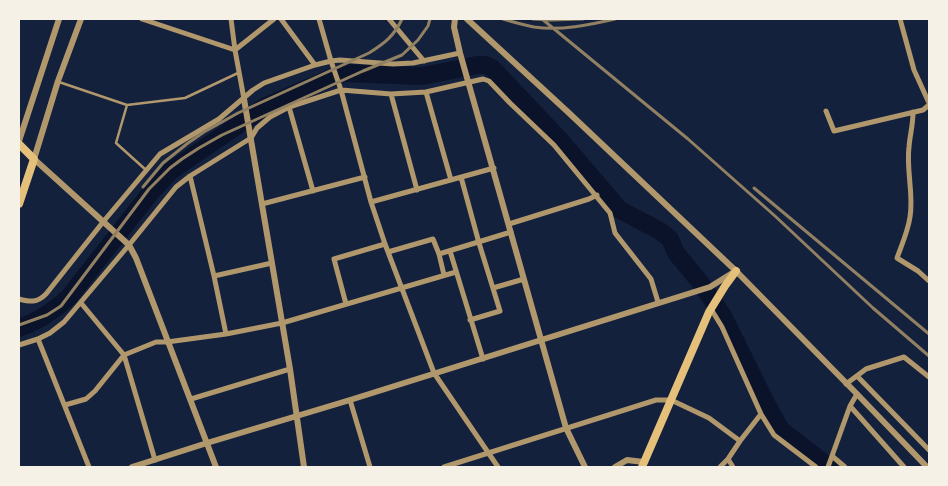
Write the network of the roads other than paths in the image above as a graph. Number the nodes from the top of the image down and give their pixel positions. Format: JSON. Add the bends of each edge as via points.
{"nodes":[{"id":1,"x":59,"y":19,"type":"edge"},
{"id":2,"x":81,"y":19,"type":"edge"},
{"id":3,"x":142,"y":19,"type":"edge"},
{"id":4,"x":231,"y":19,"type":"edge"},
{"id":5,"x":274,"y":19,"type":"edge"},
{"id":6,"x":281,"y":19,"type":"edge"},
{"id":7,"x":320,"y":19,"type":"edge"},
{"id":8,"x":389,"y":19,"type":"edge"},
{"id":9,"x":455,"y":19,"type":"edge"},
{"id":10,"x":467,"y":19,"type":"edge"},
{"id":11,"x":900,"y":19,"type":"edge"},
{"id":12,"x":149,"y":20,"type":"edge"},
{"id":13,"x":235,"y":50,"type":"junction"},
{"id":14,"x":460,"y":53,"type":"junction"},
{"id":15,"x":331,"y":61,"type":"junction"},
{"id":16,"x":424,"y":61,"type":"junction"},
{"id":17,"x":315,"y":65,"type":"junction"},
{"id":18,"x":239,"y":72,"type":"junction"},
{"id":19,"x":58,"y":81,"type":"junction"},
{"id":20,"x":469,"y":83,"type":"junction"},
{"id":21,"x":341,"y":90,"type":"junction"},
{"id":22,"x":426,"y":92,"type":"junction"},
{"id":23,"x":391,"y":94,"type":"junction"},
{"id":24,"x":244,"y":99,"type":"junction"},
{"id":25,"x":929,"y":104,"type":"edge"},
{"id":26,"x":127,"y":105,"type":"junction"},
{"id":27,"x":289,"y":107,"type":"junction"},
{"id":28,"x":826,"y":111,"type":"dead end"},
{"id":29,"x":913,"y":112,"type":"junction"},
{"id":30,"x":251,"y":138,"type":"junction"},
{"id":31,"x":19,"y":142,"type":"edge"},
{"id":32,"x":34,"y":159,"type":"junction"},
{"id":33,"x":494,"y":168,"type":"junction"},
{"id":34,"x":146,"y":170,"type":"junction"},
{"id":35,"x":190,"y":176,"type":"junction"},
{"id":36,"x":365,"y":177,"type":"junction"},
{"id":37,"x":461,"y":177,"type":"junction"},
{"id":38,"x":451,"y":180,"type":"junction"},
{"id":39,"x":417,"y":190,"type":"junction"},
{"id":40,"x":313,"y":191,"type":"junction"},
{"id":41,"x":596,"y":195,"type":"junction"},
{"id":42,"x":371,"y":202,"type":"junction"},
{"id":43,"x":19,"y":204,"type":"edge"},
{"id":44,"x":262,"y":204,"type":"junction"},
{"id":45,"x":103,"y":222,"type":"junction"},
{"id":46,"x":509,"y":224,"type":"junction"},
{"id":47,"x":511,"y":232,"type":"junction"},
{"id":48,"x":478,"y":243,"type":"junction"},
{"id":49,"x":385,"y":244,"type":"junction"},
{"id":50,"x":129,"y":245,"type":"junction"},
{"id":51,"x":450,"y":251,"type":"junction"},
{"id":52,"x":388,"y":252,"type":"junction"},
{"id":53,"x":439,"y":254,"type":"junction"},
{"id":54,"x":272,"y":263,"type":"junction"},
{"id":55,"x":736,"y":271,"type":"junction"},
{"id":56,"x":456,"y":272,"type":"junction"},
{"id":57,"x":444,"y":275,"type":"junction"},
{"id":58,"x":214,"y":276,"type":"junction"},
{"id":59,"x":524,"y":279,"type":"junction"},
{"id":60,"x":929,"y":281,"type":"edge"},
{"id":61,"x":401,"y":288,"type":"junction"},
{"id":62,"x":492,"y":288,"type":"junction"},
{"id":63,"x":19,"y":299,"type":"edge"},
{"id":64,"x":658,"y":302,"type":"junction"},
{"id":65,"x":81,"y":303,"type":"junction"},
{"id":66,"x":346,"y":304,"type":"junction"},
{"id":67,"x":710,"y":310,"type":"junction"},
{"id":68,"x":470,"y":320,"type":"junction"},
{"id":69,"x":282,"y":323,"type":"junction"},
{"id":70,"x":226,"y":334,"type":"junction"},
{"id":71,"x":38,"y":339,"type":"junction"},
{"id":72,"x":541,"y":340,"type":"junction"},
{"id":73,"x":167,"y":342,"type":"junction"},
{"id":74,"x":19,"y":345,"type":"edge"},
{"id":75,"x":124,"y":355,"type":"junction"},
{"id":76,"x":483,"y":359,"type":"junction"},
{"id":77,"x":290,"y":369,"type":"junction"},
{"id":78,"x":434,"y":373,"type":"junction"},
{"id":79,"x":857,"y":376,"type":"junction"},
{"id":80,"x":929,"y":377,"type":"edge"},
{"id":81,"x":846,"y":384,"type":"junction"},
{"id":82,"x":858,"y":394,"type":"junction"},
{"id":83,"x":190,"y":399,"type":"junction"},
{"id":84,"x":350,"y":400,"type":"junction"},
{"id":85,"x":671,"y":400,"type":"junction"},
{"id":86,"x":65,"y":405,"type":"junction"},
{"id":87,"x":850,"y":406,"type":"junction"},
{"id":88,"x":761,"y":414,"type":"junction"},
{"id":89,"x":298,"y":416,"type":"junction"},
{"id":90,"x":566,"y":428,"type":"junction"},
{"id":91,"x":740,"y":440,"type":"junction"},
{"id":92,"x":207,"y":443,"type":"junction"},
{"id":93,"x":929,"y":450,"type":"edge"},
{"id":94,"x":488,"y":453,"type":"junction"},
{"id":95,"x":728,"y":459,"type":"junction"},
{"id":96,"x":831,"y":459,"type":"junction"},
{"id":97,"x":155,"y":460,"type":"junction"},
{"id":98,"x":147,"y":465,"type":"edge"},
{"id":99,"x":643,"y":465,"type":"edge"},
{"id":100,"x":89,"y":467,"type":"edge"},
{"id":101,"x":132,"y":467,"type":"edge"},
{"id":102,"x":216,"y":467,"type":"edge"},
{"id":103,"x":304,"y":467,"type":"edge"},
{"id":104,"x":370,"y":467,"type":"edge"},
{"id":105,"x":444,"y":467,"type":"edge"},
{"id":106,"x":498,"y":467,"type":"edge"},
{"id":107,"x":585,"y":467,"type":"edge"},
{"id":108,"x":615,"y":467,"type":"edge"},
{"id":109,"x":720,"y":467,"type":"edge"},
{"id":110,"x":734,"y":467,"type":"edge"},
{"id":111,"x":816,"y":467,"type":"edge"},
{"id":112,"x":828,"y":467,"type":"edge"},
{"id":113,"x":845,"y":467,"type":"edge"},
{"id":114,"x":904,"y":467,"type":"edge"},
{"id":115,"x":927,"y":467,"type":"edge"}],
"edges":[{"from":1,"to":31,"type":"street"},
{"from":2,"to":19,"type":"street"},
{"from":3,"to":12,"type":"street"},
{"from":4,"to":13,"type":"street"},
{"from":5,"to":13,"type":"street"},
{"from":6,"to":17,"type":"street"},
{"from":7,"to":15,"type":"street"},
{"from":8,"to":16,"type":"street"},
{"from":9,"to":14,"type":"street"},
{"from":10,"to":55,"type":"street"},
{"from":11,"to":25,"type":"street","via":[[914,70]]},
{"from":12,"to":13,"type":"street"},
{"from":13,"to":18,"type":"street"},
{"from":14,"to":16,"type":"street"},
{"from":14,"to":20,"type":"street"},
{"from":15,"to":16,"type":"street","via":[[393,64]]},
{"from":15,"to":17,"type":"street"},
{"from":15,"to":21,"type":"street"},
{"from":17,"to":24,"type":"street","via":[[264,84]]},
{"from":18,"to":24,"type":"street"},
{"from":18,"to":26,"type":"lane","via":[[185,98]]},
{"from":19,"to":26,"type":"lane"},
{"from":19,"to":32,"type":"street"},
{"from":20,"to":22,"type":"street"},
{"from":20,"to":33,"type":"street"},
{"from":20,"to":41,"type":"street","via":[[482,79],[489,81],[554,145]]},
{"from":21,"to":23,"type":"street"},
{"from":21,"to":27,"type":"street"},
{"from":21,"to":36,"type":"street"},
{"from":22,"to":23,"type":"street"},
{"from":22,"to":38,"type":"street"},
{"from":23,"to":39,"type":"street"},
{"from":24,"to":30,"type":"street"},
{"from":24,"to":34,"type":"street","via":[[219,119],[160,154]]},
{"from":25,"to":29,"type":"street","via":[[923,110]]},
{"from":26,"to":34,"type":"lane","via":[[116,143]]},
{"from":27,"to":30,"type":"street","via":[[270,117]]},
{"from":27,"to":40,"type":"street"},
{"from":28,"to":29,"type":"street","via":[[834,131]]},
{"from":29,"to":60,"type":"street","via":[[914,124],[908,147],[911,216],[897,258],[918,270]]},
{"from":30,"to":35,"type":"street"},
{"from":30,"to":44,"type":"street"},
{"from":31,"to":32,"type":"main road"},
{"from":32,"to":43,"type":"main road"},
{"from":32,"to":45,"type":"street"},
{"from":33,"to":37,"type":"street"},
{"from":33,"to":46,"type":"street"},
{"from":34,"to":45,"type":"street"},
{"from":35,"to":50,"type":"street","via":[[176,187]]},
{"from":35,"to":58,"type":"street"},
{"from":36,"to":40,"type":"street"},
{"from":36,"to":42,"type":"street"},
{"from":37,"to":38,"type":"street"},
{"from":37,"to":48,"type":"street"},
{"from":38,"to":39,"type":"street"},
{"from":39,"to":42,"type":"street"},
{"from":40,"to":44,"type":"street"},
{"from":41,"to":46,"type":"street"},
{"from":41,"to":64,"type":"street","via":[[610,213],[615,233],[651,279]]},
{"from":42,"to":49,"type":"street"},
{"from":44,"to":54,"type":"street"},
{"from":45,"to":50,"type":"street"},
{"from":45,"to":63,"type":"street","via":[[46,294],[35,301]]},
{"from":46,"to":47,"type":"street"},
{"from":47,"to":48,"type":"street"},
{"from":47,"to":59,"type":"street"},
{"from":48,"to":51,"type":"street"},
{"from":48,"to":62,"type":"street"},
{"from":49,"to":52,"type":"street"},
{"from":49,"to":66,"type":"street","via":[[334,260]]},
{"from":50,"to":65,"type":"street"},
{"from":50,"to":73,"type":"street"},
{"from":51,"to":53,"type":"street"},
{"from":51,"to":56,"type":"street"},
{"from":52,"to":53,"type":"street","via":[[433,239]]},
{"from":52,"to":61,"type":"street"},
{"from":53,"to":57,"type":"street"},
{"from":54,"to":58,"type":"street"},
{"from":54,"to":69,"type":"street"},
{"from":55,"to":64,"type":"street","via":[[710,287]]},
{"from":55,"to":67,"type":"main road"},
{"from":55,"to":81,"type":"street"},
{"from":56,"to":57,"type":"street"},
{"from":56,"to":68,"type":"street"},
{"from":57,"to":61,"type":"street"},
{"from":58,"to":70,"type":"street"},
{"from":59,"to":62,"type":"street"},
{"from":59,"to":72,"type":"street"},
{"from":61,"to":66,"type":"street"},
{"from":61,"to":78,"type":"street"},
{"from":62,"to":68,"type":"street","via":[[500,311]]},
{"from":64,"to":72,"type":"street"},
{"from":65,"to":71,"type":"street","via":[[64,322]]},
{"from":65,"to":75,"type":"street"},
{"from":66,"to":69,"type":"street"},
{"from":67,"to":85,"type":"main road"},
{"from":67,"to":88,"type":"street","via":[[719,321]]},
{"from":68,"to":76,"type":"street"},
{"from":69,"to":70,"type":"street"},
{"from":69,"to":77,"type":"street"},
{"from":70,"to":73,"type":"street"},
{"from":71,"to":74,"type":"street"},
{"from":71,"to":86,"type":"street"},
{"from":72,"to":76,"type":"street"},
{"from":72,"to":90,"type":"street"},
{"from":73,"to":75,"type":"street","via":[[156,342]]},
{"from":73,"to":83,"type":"street"},
{"from":75,"to":86,"type":"street","via":[[86,399]]},
{"from":75,"to":97,"type":"street"},
{"from":76,"to":78,"type":"street"},
{"from":77,"to":83,"type":"street"},
{"from":77,"to":89,"type":"street"},
{"from":78,"to":84,"type":"street"},
{"from":78,"to":94,"type":"street"},
{"from":79,"to":80,"type":"street","via":[[904,357]]},
{"from":79,"to":81,"type":"street"},
{"from":79,"to":93,"type":"street"},
{"from":81,"to":82,"type":"street"},
{"from":82,"to":87,"type":"street"},
{"from":82,"to":115,"type":"street"},
{"from":83,"to":92,"type":"street"},
{"from":84,"to":89,"type":"street"},
{"from":84,"to":104,"type":"street"},
{"from":85,"to":90,"type":"street","via":[[656,400]]},
{"from":85,"to":91,"type":"street","via":[[709,418]]},
{"from":85,"to":99,"type":"main road"},
{"from":86,"to":100,"type":"street"},
{"from":87,"to":96,"type":"street"},
{"from":87,"to":114,"type":"street"},
{"from":88,"to":91,"type":"street"},
{"from":88,"to":111,"type":"street","via":[[774,435]]},
{"from":89,"to":92,"type":"street"},
{"from":89,"to":103,"type":"street"},
{"from":90,"to":94,"type":"street"},
{"from":90,"to":107,"type":"street"},
{"from":91,"to":95,"type":"street"},
{"from":92,"to":97,"type":"street"},
{"from":92,"to":102,"type":"street"},
{"from":94,"to":105,"type":"street"},
{"from":94,"to":106,"type":"street"},
{"from":95,"to":109,"type":"street"},
{"from":95,"to":110,"type":"street"},
{"from":96,"to":112,"type":"street"},
{"from":96,"to":113,"type":"street"},
{"from":97,"to":98,"type":"street"},
{"from":98,"to":101,"type":"street"},
{"from":99,"to":108,"type":"street","via":[[627,460]]}]}
